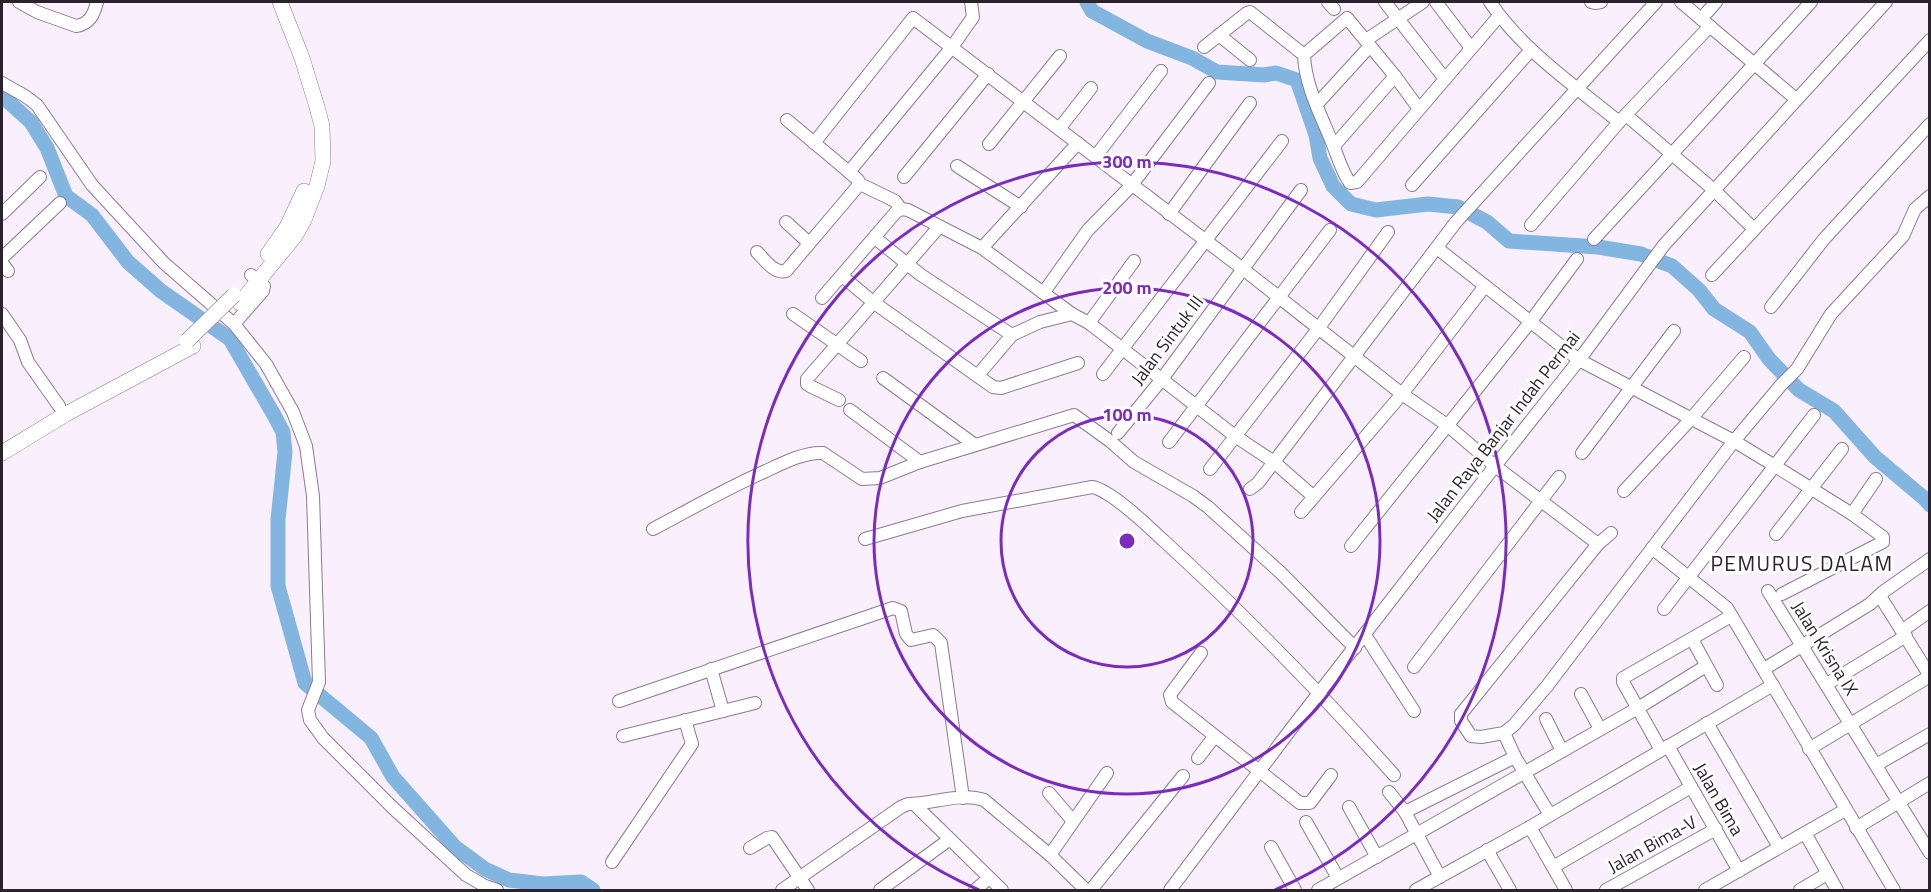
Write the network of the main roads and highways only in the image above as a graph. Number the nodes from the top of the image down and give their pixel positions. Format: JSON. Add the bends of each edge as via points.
{"nodes":[{"id":1,"x":272,"y":2,"type":"edge"},
{"id":2,"x":280,"y":2,"type":"edge"},
{"id":3,"x":297,"y":221,"type":"junction"},
{"id":4,"x":190,"y":344,"type":"junction"},
{"id":5,"x":2,"y":440,"type":"edge"},
{"id":6,"x":2,"y":453,"type":"edge"}],
"edges":[{"from":1,"to":3,"type":"main road","via":[[315,131],[316,152]]},
{"from":2,"to":3,"type":"main road","via":[[322,126],[323,161],[317,186]]},
{"from":3,"to":4,"type":"main road","bridge":true,"via":[[237,299]]},
{"from":4,"to":5,"type":"main road","via":[[59,406]]},
{"from":4,"to":6,"type":"main road"}]}
